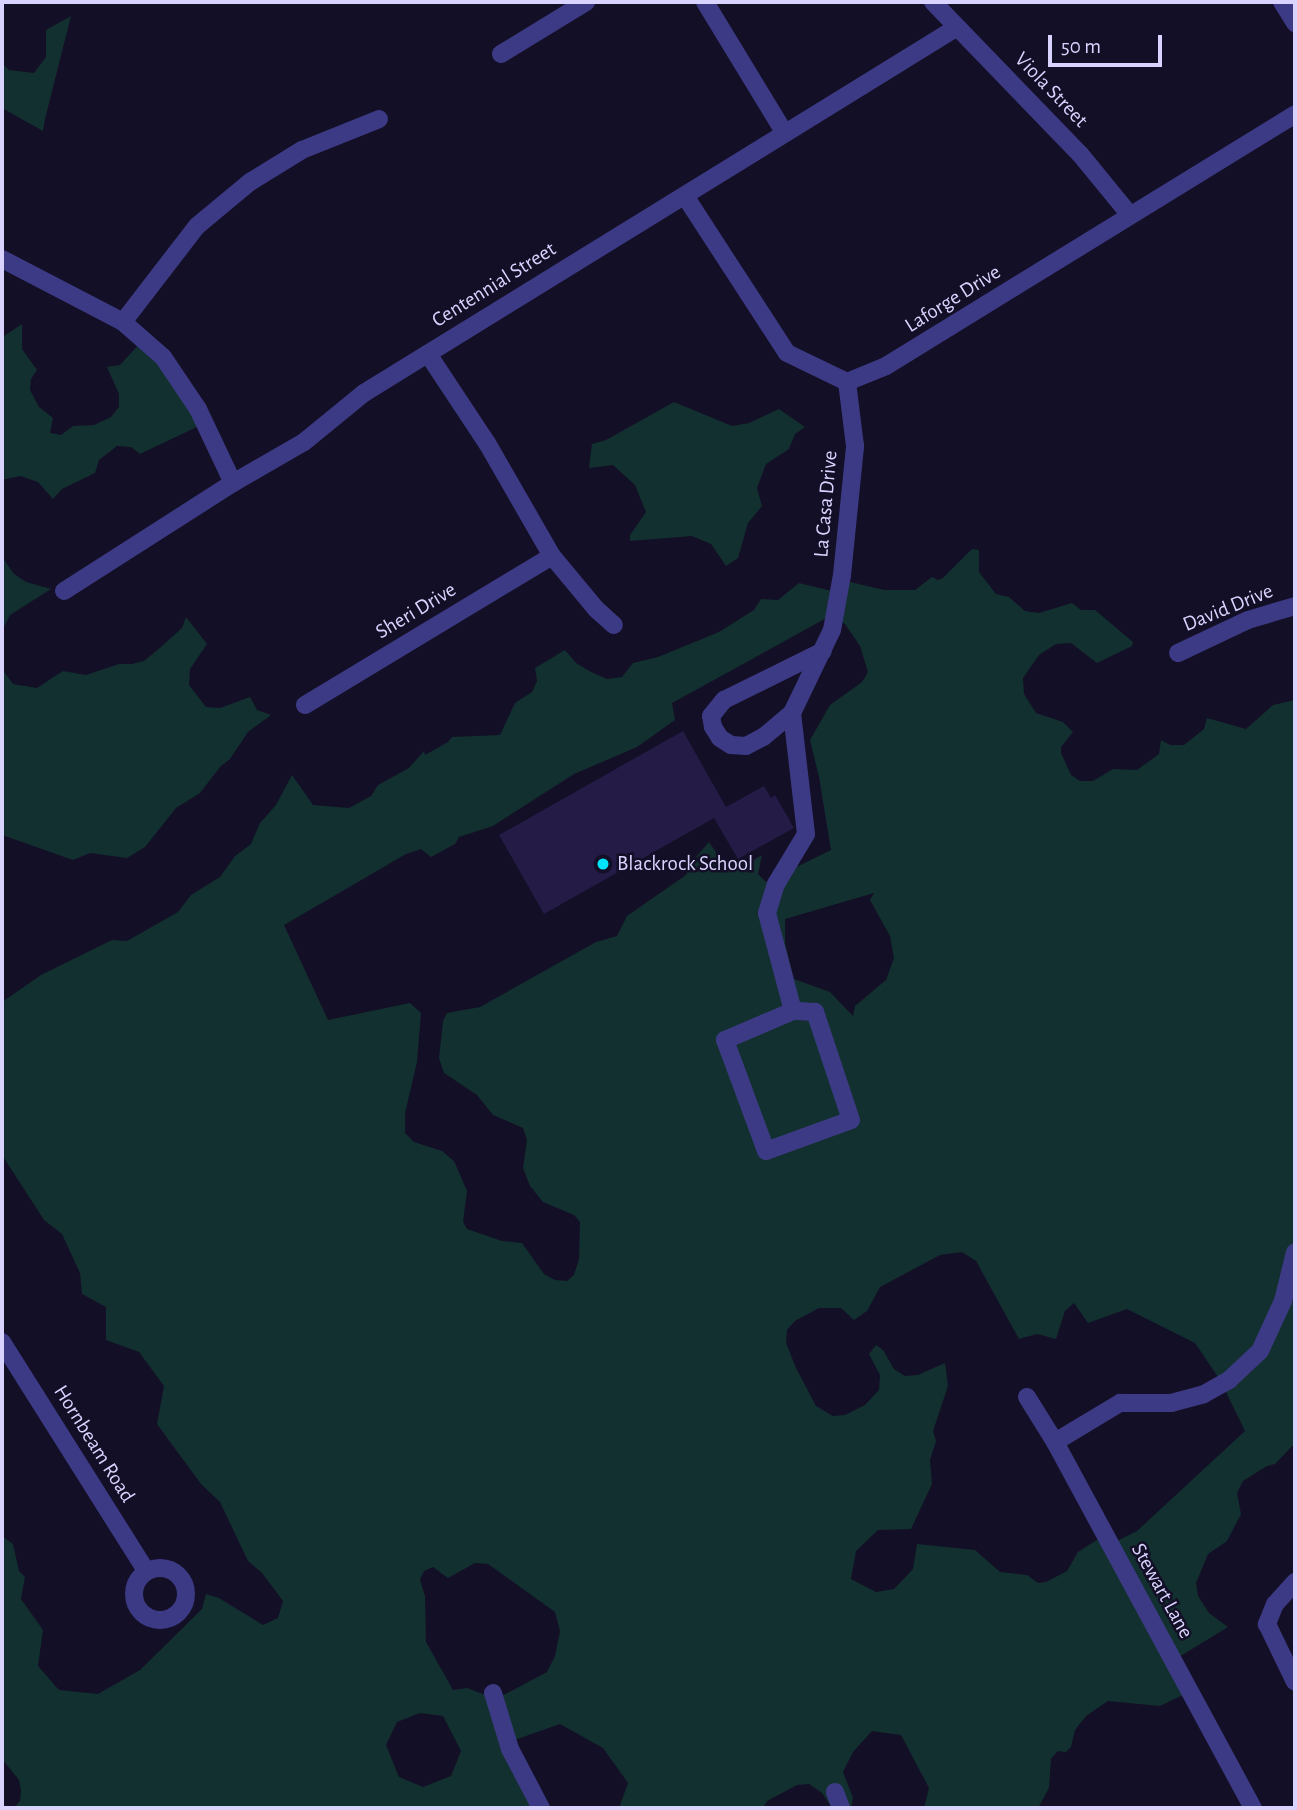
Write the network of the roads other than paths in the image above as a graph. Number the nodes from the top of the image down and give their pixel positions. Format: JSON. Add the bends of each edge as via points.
{"nodes":[{"id":1,"x":586,"y":2,"type":"edge"},
{"id":2,"x":705,"y":2,"type":"edge"},
{"id":3,"x":933,"y":2,"type":"edge"},
{"id":4,"x":1282,"y":2,"type":"edge"},
{"id":5,"x":1295,"y":23,"type":"edge"},
{"id":6,"x":956,"y":28,"type":"junction"},
{"id":7,"x":501,"y":54,"type":"dead end"},
{"id":8,"x":1295,"y":114,"type":"edge"},
{"id":9,"x":379,"y":119,"type":"dead end"},
{"id":10,"x":784,"y":132,"type":"junction"},
{"id":11,"x":685,"y":196,"type":"junction"},
{"id":12,"x":1130,"y":215,"type":"junction"},
{"id":13,"x":2,"y":259,"type":"edge"},
{"id":14,"x":123,"y":322,"type":"junction"},
{"id":15,"x":428,"y":354,"type":"junction"},
{"id":16,"x":847,"y":382,"type":"junction"},
{"id":17,"x":233,"y":483,"type":"junction"},
{"id":18,"x":552,"y":556,"type":"junction"},
{"id":19,"x":64,"y":591,"type":"dead end"},
{"id":20,"x":1295,"y":606,"type":"edge"},
{"id":21,"x":614,"y":625,"type":"dead end"},
{"id":22,"x":823,"y":651,"type":"junction"},
{"id":23,"x":1178,"y":653,"type":"dead end"},
{"id":24,"x":305,"y":705,"type":"dead end"},
{"id":25,"x":792,"y":713,"type":"junction"},
{"id":26,"x":793,"y":1011,"type":"junction"},
{"id":27,"x":1295,"y":1252,"type":"edge"},
{"id":28,"x":2,"y":1342,"type":"edge"},
{"id":29,"x":1027,"y":1397,"type":"dead end"},
{"id":30,"x":1055,"y":1442,"type":"junction"},
{"id":31,"x":146,"y":1571,"type":"dead end"},
{"id":32,"x":1295,"y":1583,"type":"edge"},
{"id":33,"x":1295,"y":1682,"type":"edge"},
{"id":34,"x":493,"y":1693,"type":"dead end"},
{"id":35,"x":541,"y":1808,"type":"edge"},
{"id":36,"x":1253,"y":1808,"type":"edge"}],
"edges":[{"from":1,"to":7,"type":"street"},
{"from":2,"to":10,"type":"street"},
{"from":3,"to":6,"type":"street","name":"Viola Street"},
{"from":4,"to":5,"type":"street"},
{"from":6,"to":10,"type":"street","name":"Centennial Street"},
{"from":6,"to":12,"type":"street","name":"Viola Street","via":[[1080,154]]},
{"from":8,"to":12,"type":"street","name":"Laforge Drive"},
{"from":9,"to":14,"type":"street","via":[[302,150],[250,182],[197,226]]},
{"from":10,"to":11,"type":"street","name":"Centennial Street"},
{"from":11,"to":15,"type":"street","name":"Centennial Street"},
{"from":11,"to":16,"type":"street","via":[[787,354]]},
{"from":12,"to":16,"type":"street","name":"Laforge Drive","via":[[886,366]]},
{"from":13,"to":14,"type":"street"},
{"from":14,"to":17,"type":"street","via":[[163,357],[198,409]]},
{"from":15,"to":17,"type":"street","name":"Centennial Street","via":[[364,393],[304,442]]},
{"from":15,"to":18,"type":"street","via":[[487,443]]},
{"from":16,"to":22,"type":"street","name":"La Casa Drive","via":[[855,446],[848,535],[832,630]]},
{"from":17,"to":19,"type":"street","name":"Centennial Street"},
{"from":18,"to":21,"type":"street"},
{"from":18,"to":24,"type":"street","name":"Sheri Drive"},
{"from":20,"to":23,"type":"street","name":"David Drive","via":[[1248,620]]},
{"from":22,"to":25,"type":"street","name":"La Casa Drive"},
{"from":22,"to":25,"type":"street","via":[[724,700],[711,716],[720,738],[731,746],[746,746]]},
{"from":25,"to":26,"type":"street","via":[[806,834],[776,884],[767,913]]},
{"from":26,"to":26,"type":"street","via":[[815,1012],[851,1120],[766,1151],[725,1040]]},
{"from":27,"to":30,"type":"street","via":[[1283,1301],[1260,1351],[1229,1380],[1204,1394],[1171,1403],[1120,1403]]},
{"from":28,"to":31,"type":"street","name":"Hornbeam Road"},
{"from":29,"to":30,"type":"street","name":"Stewart Lane"},
{"from":30,"to":36,"type":"street","name":"Stewart Lane"},
{"from":32,"to":33,"type":"street","via":[[1275,1604],[1267,1624]]},
{"from":34,"to":35,"type":"street","via":[[510,1749]]}]}
